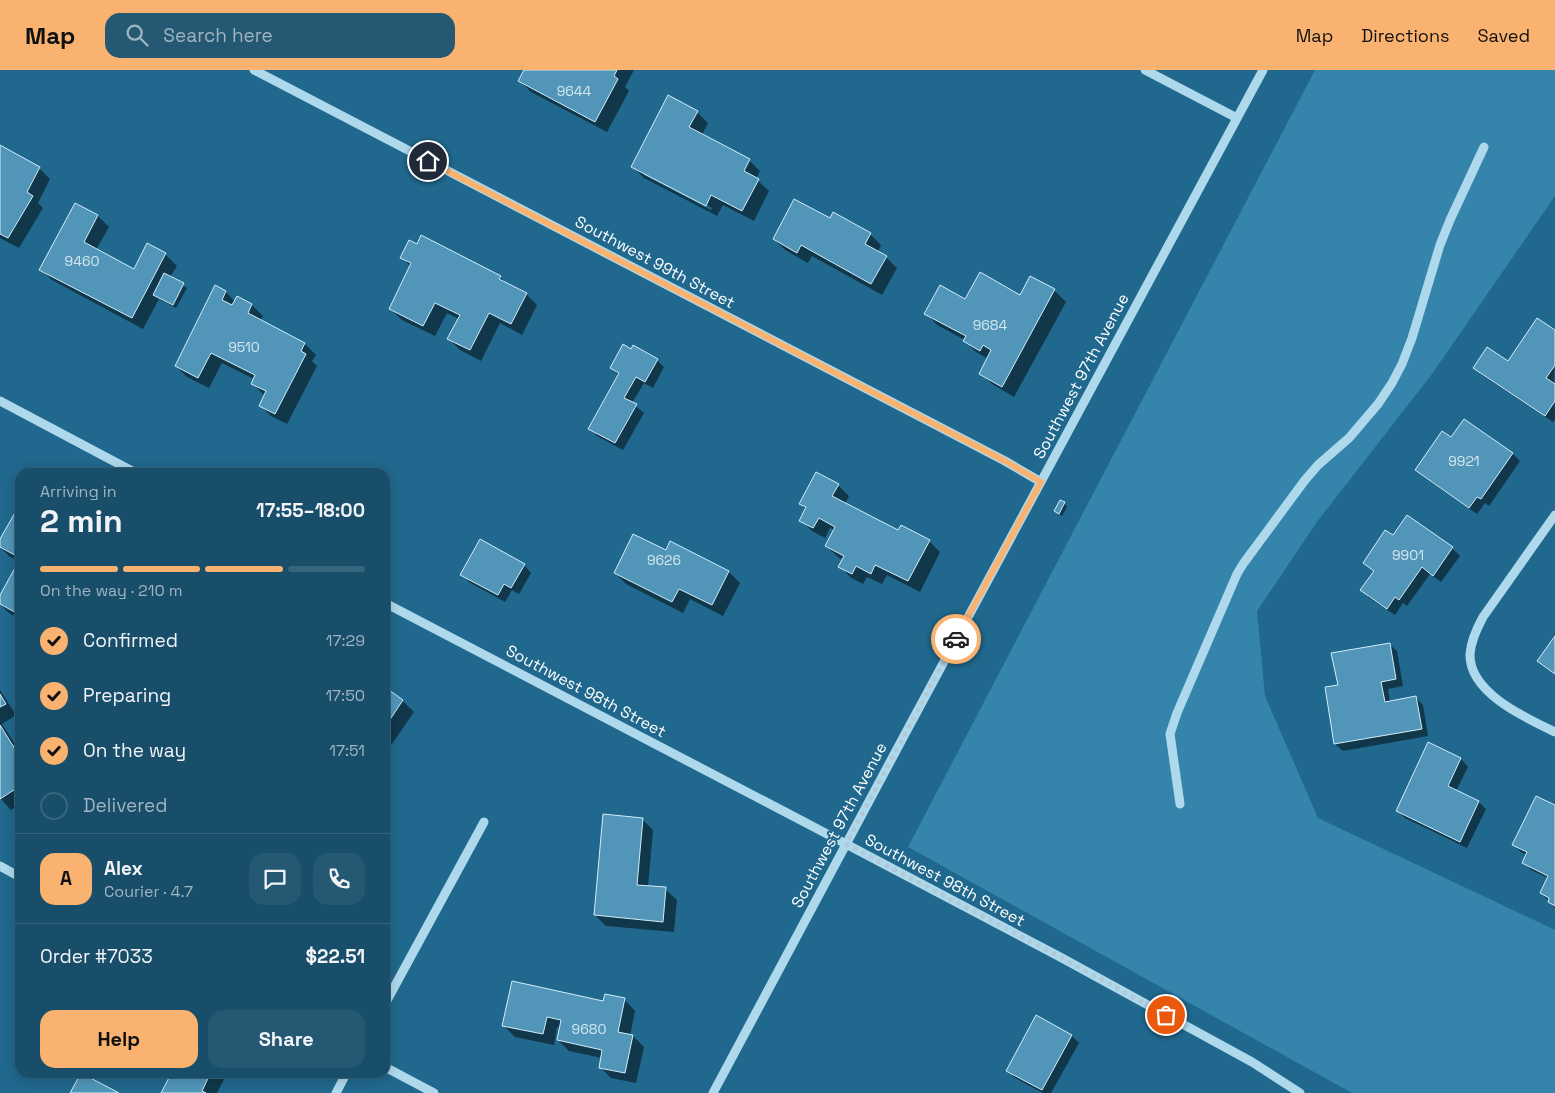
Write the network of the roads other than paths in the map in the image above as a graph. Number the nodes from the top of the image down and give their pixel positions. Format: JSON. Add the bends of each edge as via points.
{"nodes":[{"id":1,"x":254,"y":70,"type":"edge"},
{"id":2,"x":1145,"y":70,"type":"edge"},
{"id":3,"x":1263,"y":70,"type":"edge"},
{"id":4,"x":1237,"y":118,"type":"junction"},
{"id":5,"x":1484,"y":147,"type":"dead end"},
{"id":6,"x":0,"y":401,"type":"edge"},
{"id":7,"x":126,"y":468,"type":"edge"},
{"id":8,"x":1041,"y":482,"type":"junction"},
{"id":9,"x":1555,"y":515,"type":"edge"},
{"id":10,"x":390,"y":606,"type":"edge"},
{"id":11,"x":1555,"y":732,"type":"edge"},
{"id":12,"x":1180,"y":804,"type":"dead end"},
{"id":13,"x":484,"y":822,"type":"dead end"},
{"id":14,"x":846,"y":844,"type":"junction"},
{"id":15,"x":0,"y":866,"type":"edge"},
{"id":16,"x":15,"y":874,"type":"edge"},
{"id":17,"x":390,"y":995,"type":"edge"},
{"id":18,"x":390,"y":1070,"type":"edge"},
{"id":19,"x":344,"y":1078,"type":"edge"},
{"id":20,"x":336,"y":1093,"type":"edge"},
{"id":21,"x":434,"y":1093,"type":"edge"},
{"id":22,"x":713,"y":1093,"type":"edge"},
{"id":23,"x":1300,"y":1093,"type":"edge"}],
"edges":[{"from":1,"to":8,"type":"street","name":"Southwest 99th Street"},
{"from":2,"to":4,"type":"street"},
{"from":3,"to":4,"type":"street","name":"Southwest 97th Avenue"},
{"from":4,"to":8,"type":"street","name":"Southwest 97th Avenue"},
{"from":5,"to":12,"type":"street","via":[[1443,237],[1412,338],[1392,383],[1349,438],[1305,480],[1237,574],[1170,734]]},
{"from":6,"to":7,"type":"street"},
{"from":8,"to":14,"type":"street","name":"Southwest 97th Avenue"},
{"from":9,"to":11,"type":"street","via":[[1483,617],[1476,629],[1470,653],[1480,682],[1501,702]]},
{"from":10,"to":14,"type":"street","name":"Southwest 98th Street"},
{"from":13,"to":17,"type":"street"},
{"from":14,"to":22,"type":"street","name":"Southwest 97th Avenue"},
{"from":14,"to":23,"type":"street","name":"Southwest 98th Street","via":[[1252,1062]]},
{"from":15,"to":16,"type":"street"},
{"from":18,"to":21,"type":"street"},
{"from":19,"to":20,"type":"street"}]}
